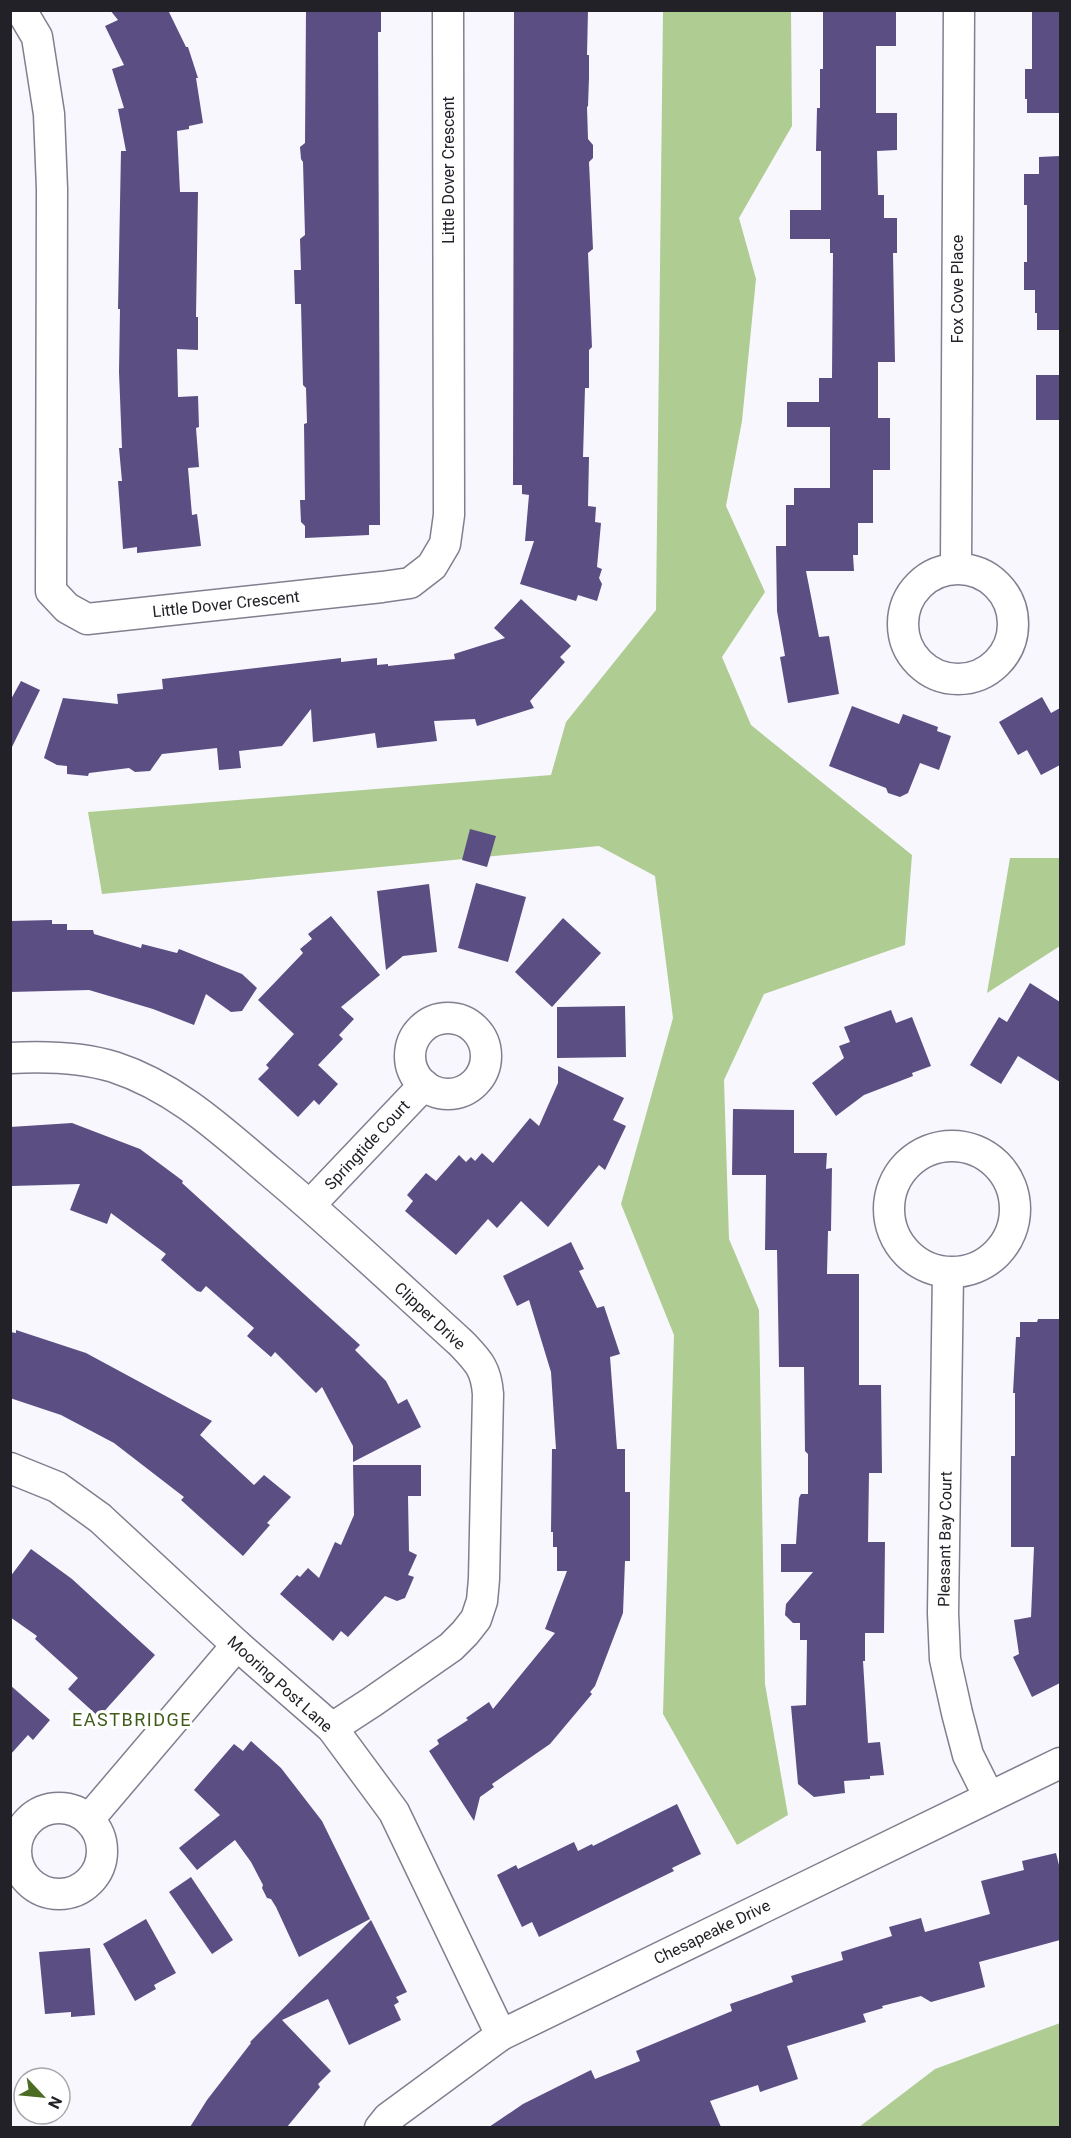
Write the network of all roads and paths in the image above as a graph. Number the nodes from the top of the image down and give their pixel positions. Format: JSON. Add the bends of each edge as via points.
{"nodes":[{"id":1,"x":21,"y":10,"type":"edge"},
{"id":2,"x":448,"y":10,"type":"edge"},
{"id":3,"x":959,"y":10,"type":"edge"},
{"id":4,"x":956,"y":567,"type":"dead end"},
{"id":5,"x":10,"y":1058,"type":"edge"},
{"id":6,"x":424,"y":1085,"type":"dead end"},
{"id":7,"x":310,"y":1205,"type":"junction"},
{"id":8,"x":948,"y":1273,"type":"junction"},
{"id":9,"x":10,"y":1468,"type":"edge"},
{"id":10,"x":237,"y":1645,"type":"junction"},
{"id":11,"x":332,"y":1728,"type":"junction"},
{"id":12,"x":1060,"y":1763,"type":"edge"},
{"id":13,"x":989,"y":1797,"type":"junction"},
{"id":14,"x":89,"y":1819,"type":"dead end"},
{"id":15,"x":501,"y":2035,"type":"junction"},
{"id":16,"x":380,"y":2127,"type":"edge"}],
"edges":[{"from":1,"to":2,"type":"street","name":"Little Dover Crescent","via":[[37,37],[49,114],[51,591],[67,608],[87,618],[410,583],[432,566],[445,544],[449,515]]},
{"from":3,"to":4,"type":"street","name":"Fox Cove Place"},
{"from":5,"to":7,"type":"street","name":"Clipper Drive","via":[[74,1059],[113,1067],[148,1081],[202,1114]]},
{"from":6,"to":7,"type":"street","name":"Springtide Court"},
{"from":7,"to":11,"type":"street","name":"Clipper Drive","via":[[480,1363],[487,1376],[489,1394],[484,1579],[476,1619],[451,1647]]},
{"from":8,"to":8,"type":"street","via":[[927,1268],[902,1248],[891,1229],[889,1201],[895,1179],[922,1152],[944,1145],[966,1146],[1001,1167],[1012,1186],[1015,1219],[1007,1240],[991,1259],[971,1270]]},
{"from":8,"to":13,"type":"street","name":"Pleasant Bay Court","via":[[945,1659],[968,1755]]},
{"from":9,"to":10,"type":"street","name":"Mooring Post Lane","via":[[57,1487],[100,1518]]},
{"from":10,"to":11,"type":"street","name":"Mooring Post Lane"},
{"from":10,"to":14,"type":"street"},
{"from":11,"to":15,"type":"street","name":"Mooring Post Lane","via":[[394,1812]]},
{"from":12,"to":13,"type":"street","name":"Chesapeake Drive"},
{"from":13,"to":15,"type":"street","name":"Chesapeake Drive"},
{"from":15,"to":16,"type":"street","name":"Chesapeake Drive"}]}
